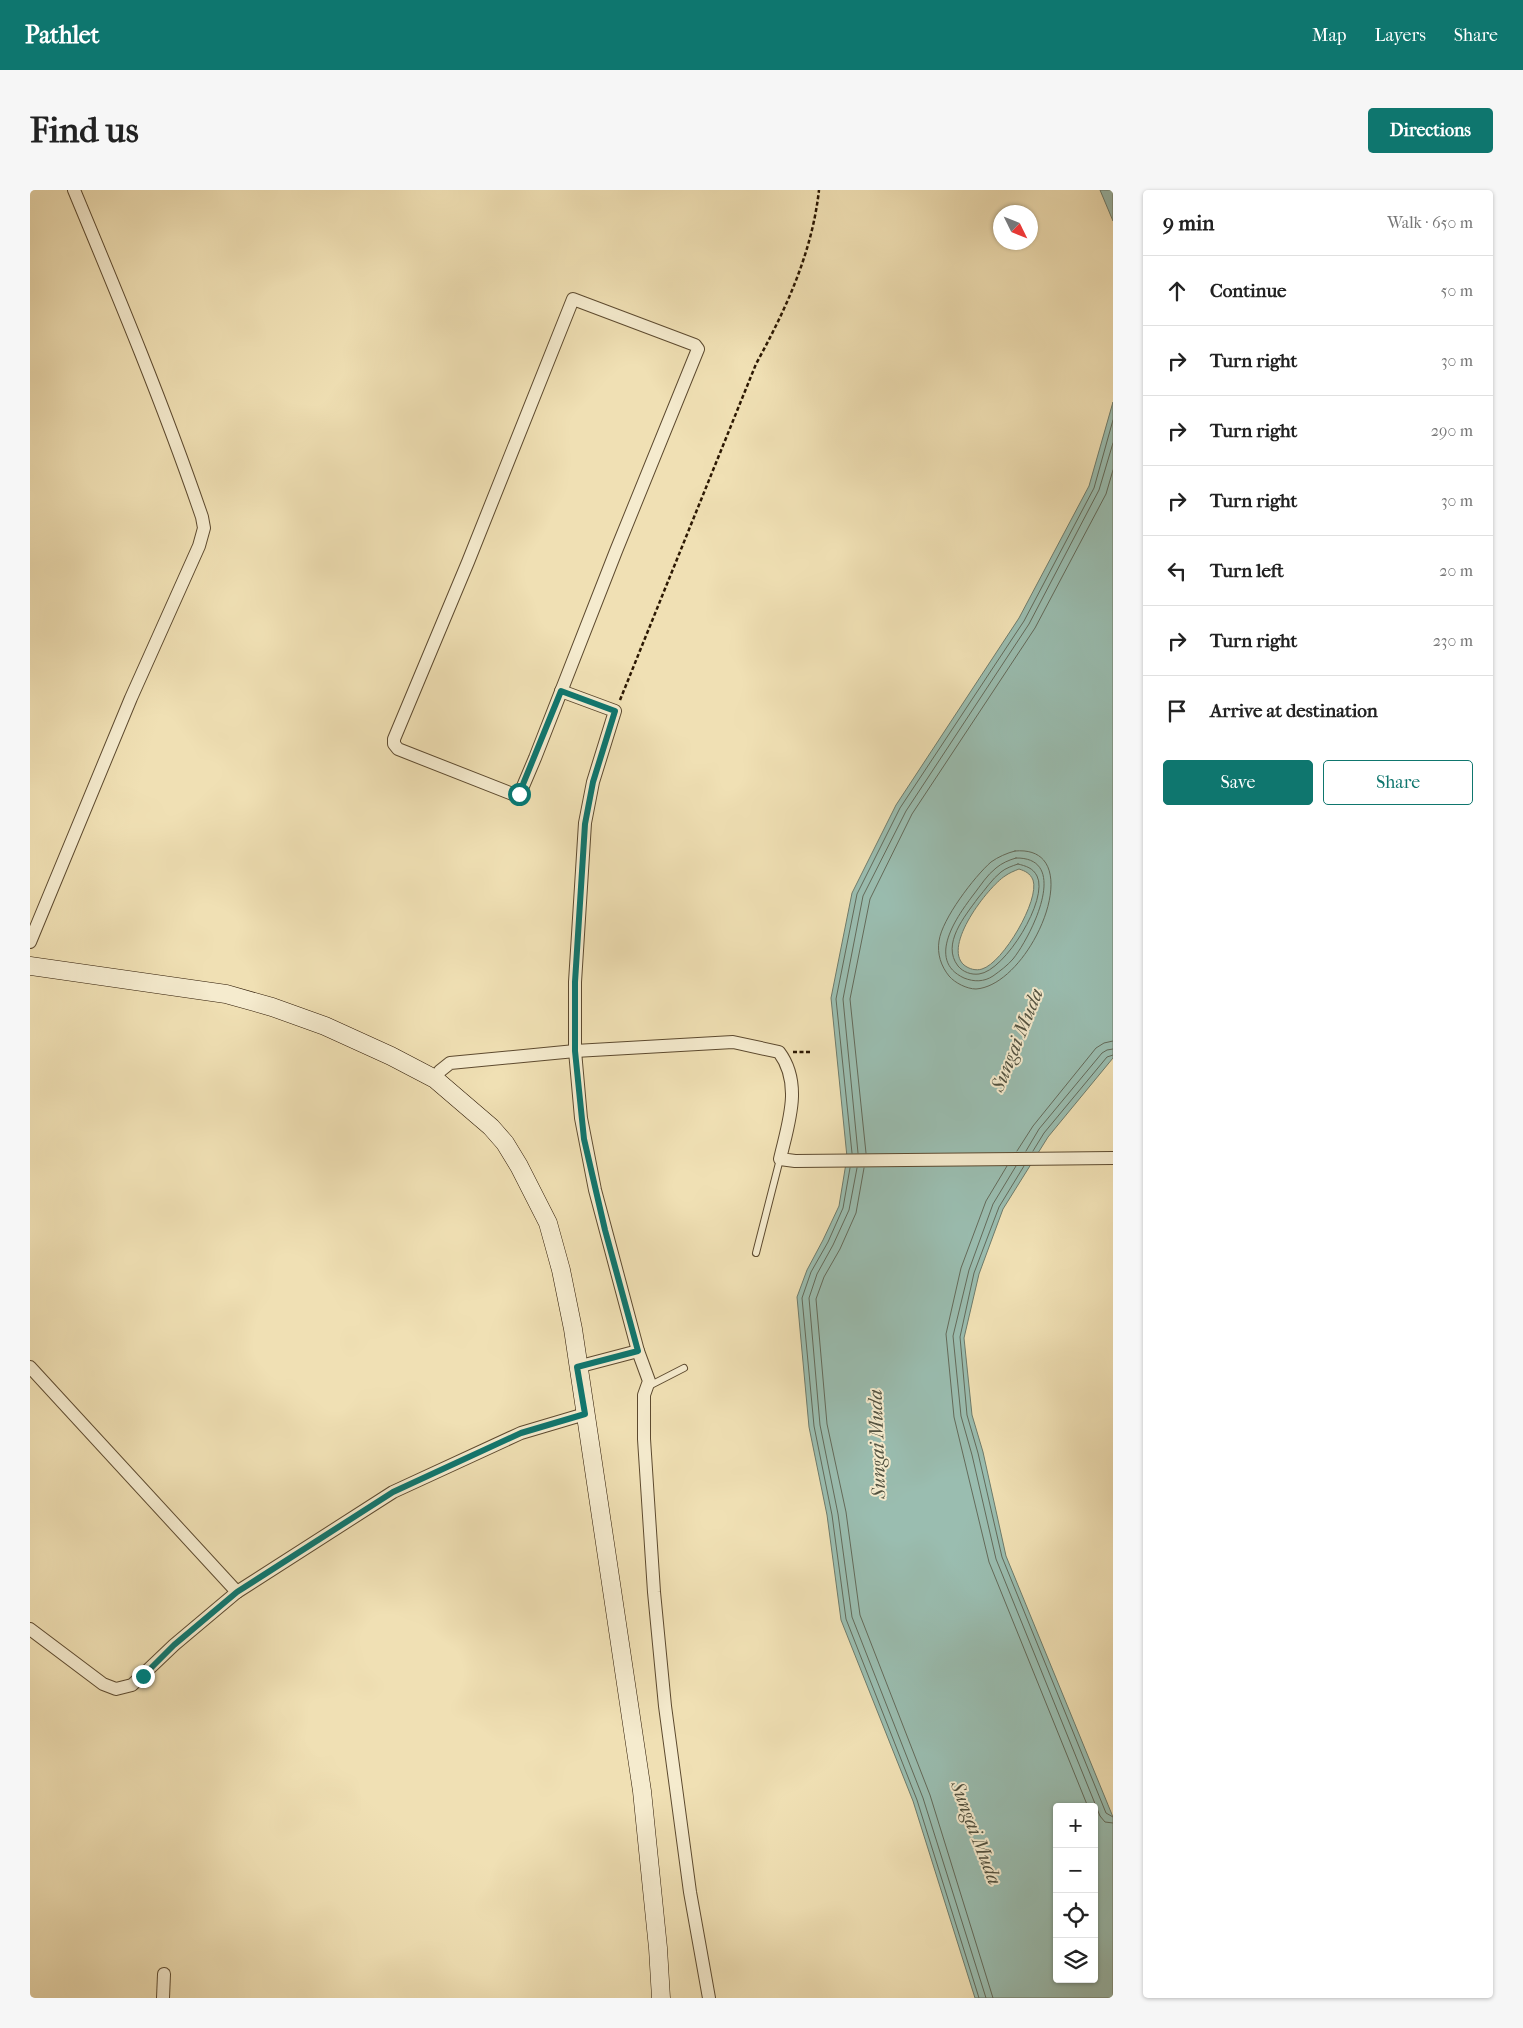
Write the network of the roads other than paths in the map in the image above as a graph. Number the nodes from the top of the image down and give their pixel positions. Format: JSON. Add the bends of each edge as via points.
{"nodes":[{"id":1,"x":74,"y":190,"type":"edge"},
{"id":2,"x":561,"y":691,"type":"junction"},
{"id":3,"x":30,"y":942,"type":"edge"},
{"id":4,"x":30,"y":966,"type":"edge"},
{"id":5,"x":575,"y":1051,"type":"junction"},
{"id":6,"x":435,"y":1079,"type":"junction"},
{"id":7,"x":1113,"y":1158,"type":"edge"},
{"id":8,"x":780,"y":1160,"type":"junction"},
{"id":9,"x":756,"y":1253,"type":"dead end"},
{"id":10,"x":638,"y":1351,"type":"junction"},
{"id":11,"x":30,"y":1367,"type":"edge"},
{"id":12,"x":577,"y":1367,"type":"junction"},
{"id":13,"x":684,"y":1368,"type":"dead end"},
{"id":14,"x":647,"y":1387,"type":"junction"},
{"id":15,"x":585,"y":1414,"type":"junction"},
{"id":16,"x":237,"y":1592,"type":"junction"},
{"id":17,"x":30,"y":1629,"type":"edge"},
{"id":18,"x":164,"y":1974,"type":"dead end"},
{"id":19,"x":163,"y":1998,"type":"edge"},
{"id":20,"x":661,"y":1998,"type":"edge"},
{"id":21,"x":709,"y":1998,"type":"edge"}],
"edges":[{"from":1,"to":3,"type":"street","via":[[168,421],[200,508],[204,528],[200,546],[131,698]]},
{"from":2,"to":2,"type":"street","via":[[526,780],[515,795],[398,749],[394,744],[397,729],[573,299],[695,345],[698,349]]},
{"from":2,"to":5,"type":"street","via":[[615,711],[593,782],[585,824],[575,982]]},
{"from":4,"to":6,"type":"street","via":[[226,994],[325,1026]]},
{"from":5,"to":6,"type":"street","via":[[450,1063]]},
{"from":5,"to":8,"type":"street","via":[[732,1042],[779,1052],[790,1072],[792,1086],[792,1103]]},
{"from":5,"to":10,"type":"street","via":[[584,1139]]},
{"from":6,"to":12,"type":"street","via":[[482,1118],[505,1143],[520,1166],[548,1223],[573,1329]]},
{"from":7,"to":8,"type":"street"},
{"from":8,"to":9,"type":"lane"},
{"from":10,"to":12,"type":"street"},
{"from":10,"to":14,"type":"street","via":[[649,1380]]},
{"from":11,"to":16,"type":"street"},
{"from":12,"to":15,"type":"street"},
{"from":13,"to":14,"type":"lane"},
{"from":14,"to":21,"type":"street","via":[[644,1395],[645,1449],[665,1706],[690,1892]]},
{"from":15,"to":16,"type":"street","via":[[521,1433],[404,1486]]},
{"from":15,"to":20,"type":"street","via":[[642,1791]]},
{"from":16,"to":17,"type":"street","via":[[174,1645],[137,1682],[121,1689],[103,1684]]},
{"from":18,"to":19,"type":"street"}]}
